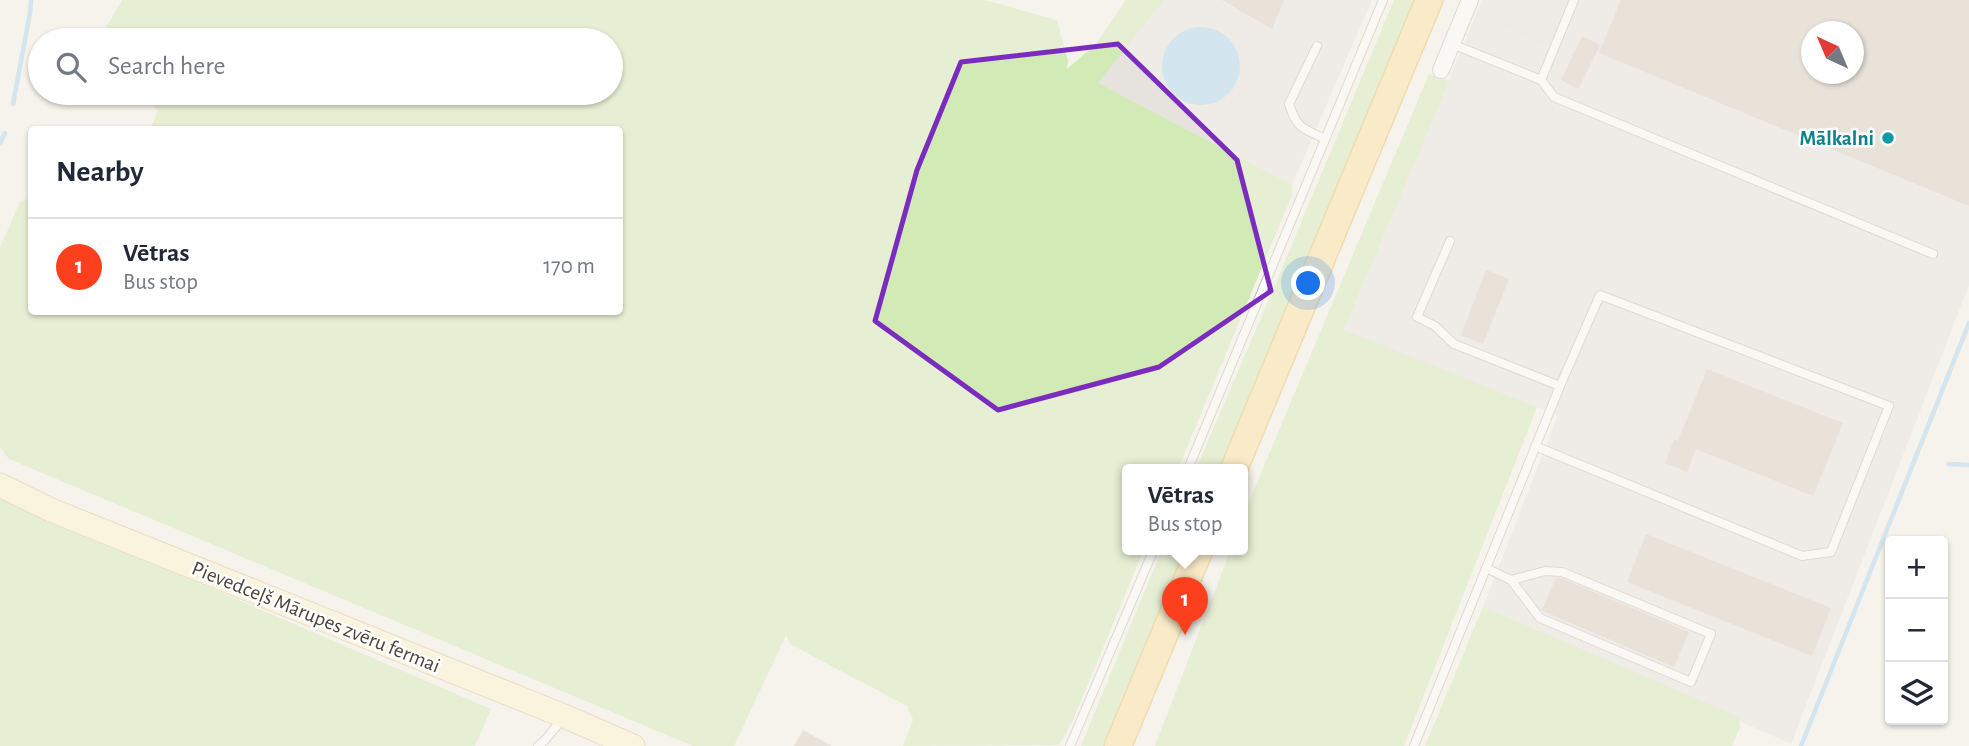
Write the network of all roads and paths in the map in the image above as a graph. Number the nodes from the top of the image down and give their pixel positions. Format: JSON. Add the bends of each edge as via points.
{"nodes":[{"id":1,"x":1384,"y":0,"type":"edge"},
{"id":2,"x":1429,"y":0,"type":"edge"},
{"id":3,"x":1470,"y":0,"type":"edge"},
{"id":4,"x":1574,"y":0,"type":"edge"},
{"id":5,"x":1452,"y":44,"type":"junction"},
{"id":6,"x":1317,"y":46,"type":"dead end"},
{"id":7,"x":1441,"y":70,"type":"dead end"},
{"id":8,"x":1541,"y":80,"type":"junction"},
{"id":9,"x":1325,"y":139,"type":"junction"},
{"id":10,"x":1450,"y":241,"type":"dead end"},
{"id":11,"x":1933,"y":254,"type":"dead end"},
{"id":12,"x":1560,"y":386,"type":"junction"},
{"id":13,"x":1535,"y":446,"type":"junction"},
{"id":14,"x":1190,"y":464,"type":"edge"},
{"id":15,"x":1236,"y":464,"type":"edge"},
{"id":16,"x":0,"y":485,"type":"edge"},
{"id":17,"x":1151,"y":555,"type":"edge"},
{"id":18,"x":1198,"y":555,"type":"edge"},
{"id":19,"x":1486,"y":568,"type":"junction"},
{"id":20,"x":1511,"y":580,"type":"junction"},
{"id":21,"x":564,"y":716,"type":"junction"},
{"id":22,"x":538,"y":746,"type":"edge"},
{"id":23,"x":633,"y":746,"type":"edge"},
{"id":24,"x":1070,"y":746,"type":"edge"},
{"id":25,"x":1118,"y":746,"type":"edge"},
{"id":26,"x":1414,"y":746,"type":"edge"}],
"edges":[{"from":1,"to":9,"type":"lane"},
{"from":2,"to":15,"type":"main road"},
{"from":3,"to":5,"type":"street"},
{"from":4,"to":8,"type":"lane"},
{"from":5,"to":7,"type":"street"},
{"from":5,"to":8,"type":"lane"},
{"from":6,"to":9,"type":"lane","via":[[1289,104],[1294,120]]},
{"from":8,"to":11,"type":"lane","via":[[1554,97]]},
{"from":9,"to":14,"type":"lane"},
{"from":10,"to":12,"type":"lane","via":[[1417,317],[1454,344]]},
{"from":12,"to":13,"type":"lane"},
{"from":12,"to":13,"type":"lane","via":[[1600,295],[1889,406],[1831,552],[1802,556]]},
{"from":13,"to":19,"type":"lane"},
{"from":16,"to":21,"type":"street","name":"Pievedceļš Mārupes zvēru fermai","via":[[51,510]]},
{"from":17,"to":24,"type":"lane"},
{"from":18,"to":25,"type":"main road"},
{"from":19,"to":20,"type":"lane"},
{"from":19,"to":26,"type":"lane"},
{"from":20,"to":20,"type":"lane","via":[[1545,571],[1562,572],[1711,634],[1691,682],[1540,618]]},
{"from":21,"to":22,"type":"lane"},
{"from":21,"to":23,"type":"street","name":"Pievedceļš Mārupes zvēru fermai"}]}
